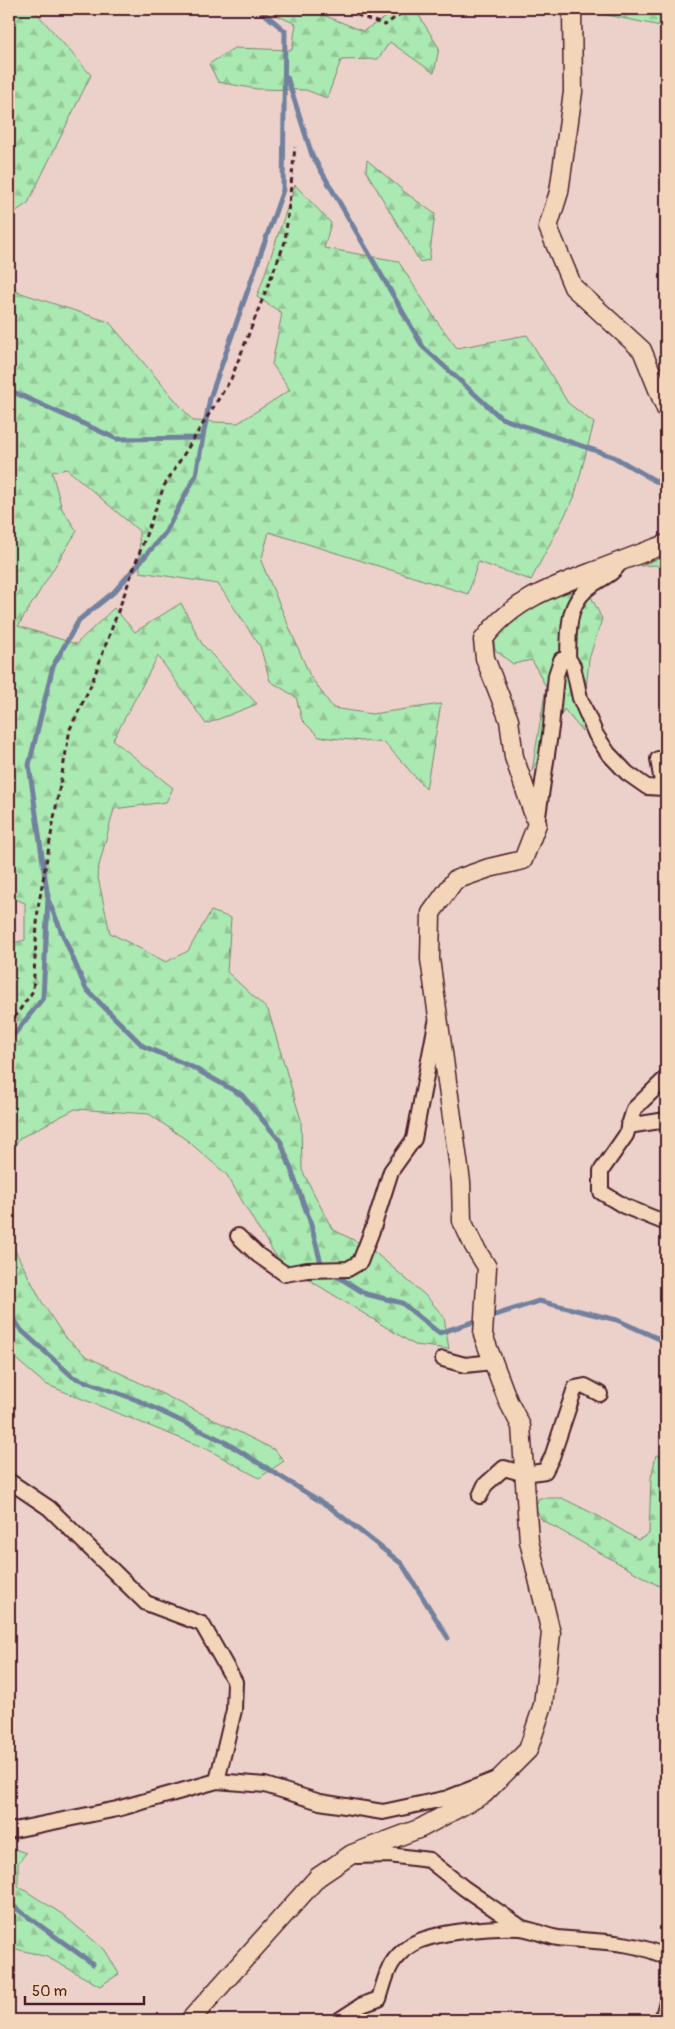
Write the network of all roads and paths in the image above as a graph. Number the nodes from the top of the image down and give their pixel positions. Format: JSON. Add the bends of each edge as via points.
{"nodes":[{"id":1,"x":340,"y":9,"type":"edge"},
{"id":2,"x":407,"y":9,"type":"edge"},
{"id":3,"x":572,"y":9,"type":"edge"},
{"id":4,"x":295,"y":147,"type":"dead end"},
{"id":5,"x":666,"y":409,"type":"edge"},
{"id":6,"x":666,"y":544,"type":"edge"},
{"id":7,"x":621,"y":561,"type":"junction"},
{"id":8,"x":568,"y":658,"type":"junction"},
{"id":9,"x":658,"y":759,"type":"dead end"},
{"id":10,"x":537,"y":824,"type":"junction"},
{"id":11,"x":438,"y":1012,"type":"junction"},
{"id":12,"x":9,"y":1025,"type":"edge"},
{"id":13,"x":666,"y":1078,"type":"edge"},
{"id":14,"x":666,"y":1120,"type":"edge"},
{"id":15,"x":628,"y":1126,"type":"junction"},
{"id":16,"x":666,"y":1223,"type":"edge"},
{"id":17,"x":238,"y":1236,"type":"dead end"},
{"id":18,"x":443,"y":1359,"type":"dead end"},
{"id":19,"x":493,"y":1362,"type":"junction"},
{"id":20,"x":600,"y":1394,"type":"dead end"},
{"id":21,"x":525,"y":1474,"type":"junction"},
{"id":22,"x":9,"y":1481,"type":"edge"},
{"id":23,"x":480,"y":1496,"type":"dead end"},
{"id":24,"x":502,"y":1776,"type":"junction"},
{"id":25,"x":217,"y":1781,"type":"junction"},
{"id":26,"x":9,"y":1831,"type":"edge"},
{"id":27,"x":348,"y":1856,"type":"junction"},
{"id":28,"x":522,"y":1928,"type":"junction"},
{"id":29,"x":664,"y":1953,"type":"edge"},
{"id":30,"x":666,"y":2006,"type":"edge"},
{"id":31,"x":190,"y":2020,"type":"edge"},
{"id":32,"x":339,"y":2020,"type":"edge"},
{"id":33,"x":662,"y":2020,"type":"edge"}],
"edges":[{"from":1,"to":2,"type":"path","via":[[385,25]]},
{"from":3,"to":5,"type":"street","via":[[573,92],[559,192],[548,227],[574,288],[642,350]]},
{"from":4,"to":12,"type":"path","via":[[285,242],[231,379],[164,486],[91,685],[70,729],[38,908],[32,991]]},
{"from":6,"to":7,"type":"street"},
{"from":7,"to":8,"type":"street","via":[[614,573],[582,592],[570,614]]},
{"from":7,"to":10,"type":"street","via":[[528,598],[493,626],[483,640],[485,658],[509,720],[514,757]]},
{"from":8,"to":9,"type":"street","via":[[580,698],[596,735],[608,753],[627,773],[647,787],[664,788]]},
{"from":8,"to":10,"type":"street","via":[[561,660],[556,674]]},
{"from":10,"to":11,"type":"street","via":[[523,860],[455,880],[431,913],[430,959]]},
{"from":11,"to":17,"type":"street","via":[[414,1139],[391,1171],[360,1262],[348,1269],[285,1274]]},
{"from":11,"to":19,"type":"street","via":[[461,1182],[462,1221],[487,1267],[483,1335]]},
{"from":13,"to":15,"type":"street","via":[[634,1110]]},
{"from":14,"to":15,"type":"street"},
{"from":15,"to":16,"type":"street","via":[[626,1135],[601,1171],[602,1192],[624,1206]]},
{"from":18,"to":19,"type":"street","via":[[465,1365]]},
{"from":19,"to":21,"type":"street","via":[[521,1426]]},
{"from":20,"to":21,"type":"street","via":[[585,1386],[575,1388],[545,1471]]},
{"from":21,"to":23,"type":"street","via":[[504,1468],[485,1485]]},
{"from":21,"to":24,"type":"street","via":[[529,1541],[551,1633],[543,1704],[528,1750]]},
{"from":22,"to":25,"type":"street","via":[[49,1508],[146,1602],[202,1624],[235,1682],[234,1710]]},
{"from":24,"to":25,"type":"street","via":[[448,1798],[383,1812],[320,1802],[265,1785]]},
{"from":24,"to":27,"type":"street","via":[[484,1794],[421,1828]]},
{"from":25,"to":26,"type":"street","via":[[117,1809]]},
{"from":27,"to":28,"type":"street","via":[[389,1855],[429,1860]]},
{"from":27,"to":31,"type":"street","via":[[318,1877]]},
{"from":28,"to":29,"type":"street","via":[[556,1938],[619,1943]]},
{"from":28,"to":32,"type":"street","via":[[470,1930],[413,1944],[392,1961],[379,1999],[362,2004]]},
{"from":30,"to":33,"type":"street"}]}
